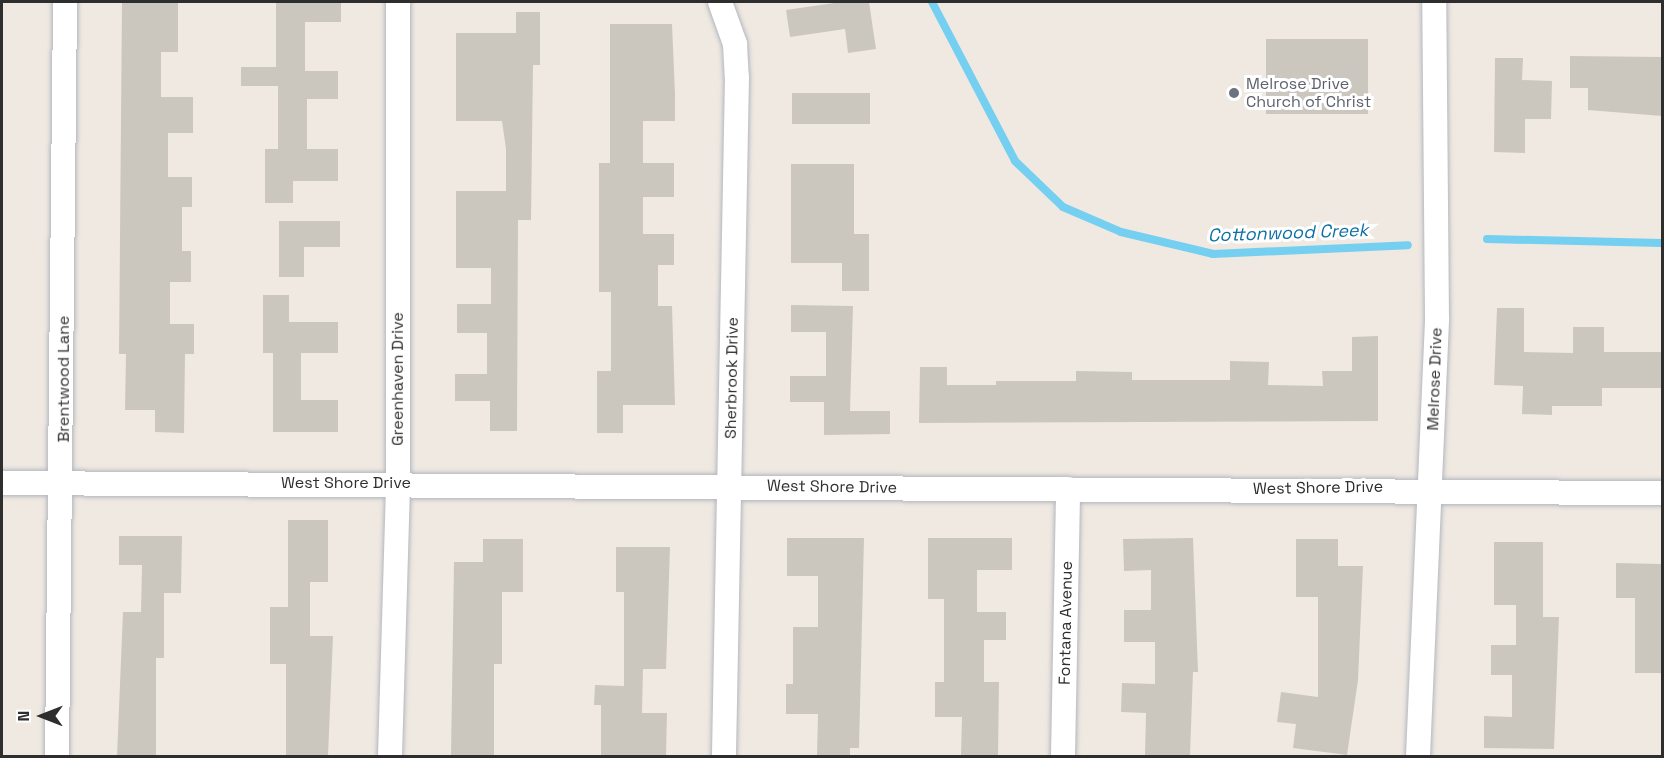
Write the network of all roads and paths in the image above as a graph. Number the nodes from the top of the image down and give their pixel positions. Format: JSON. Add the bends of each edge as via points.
{"nodes":[{"id":1,"x":66,"y":2,"type":"edge"},
{"id":2,"x":398,"y":2,"type":"edge"},
{"id":3,"x":720,"y":2,"type":"edge"},
{"id":4,"x":1434,"y":2,"type":"edge"},
{"id":5,"x":2,"y":483,"type":"edge"},
{"id":6,"x":398,"y":483,"type":"junction"},
{"id":7,"x":64,"y":484,"type":"junction"},
{"id":8,"x":731,"y":486,"type":"junction"},
{"id":9,"x":1432,"y":487,"type":"junction"},
{"id":10,"x":1068,"y":489,"type":"junction"},
{"id":11,"x":1662,"y":493,"type":"edge"},
{"id":12,"x":57,"y":756,"type":"edge"},
{"id":13,"x":390,"y":756,"type":"edge"},
{"id":14,"x":724,"y":756,"type":"edge"},
{"id":15,"x":1063,"y":756,"type":"edge"},
{"id":16,"x":1418,"y":756,"type":"edge"}],
"edges":[{"from":1,"to":7,"type":"street","name":"Brentwood Lane"},
{"from":2,"to":6,"type":"street","name":"Greenhaven Drive"},
{"from":3,"to":8,"type":"street","name":"Sherbrook Drive","via":[[735,44],[737,77]]},
{"from":4,"to":9,"type":"street","name":"Melrose Drive"},
{"from":5,"to":7,"type":"street","name":"West Shore Drive"},
{"from":6,"to":7,"type":"street","name":"West Shore Drive"},
{"from":6,"to":8,"type":"street","name":"West Shore Drive"},
{"from":6,"to":13,"type":"street","name":"Greenhaven Drive"},
{"from":7,"to":12,"type":"street","name":"Brentwood Lane"},
{"from":8,"to":10,"type":"street","name":"West Shore Drive"},
{"from":8,"to":14,"type":"street","name":"Sherbrook Drive"},
{"from":9,"to":10,"type":"street","name":"West Shore Drive"},
{"from":9,"to":11,"type":"street","name":"West Shore Drive"},
{"from":9,"to":16,"type":"street","name":"Melrose Drive"},
{"from":10,"to":15,"type":"street","name":"Fontana Avenue"}]}
